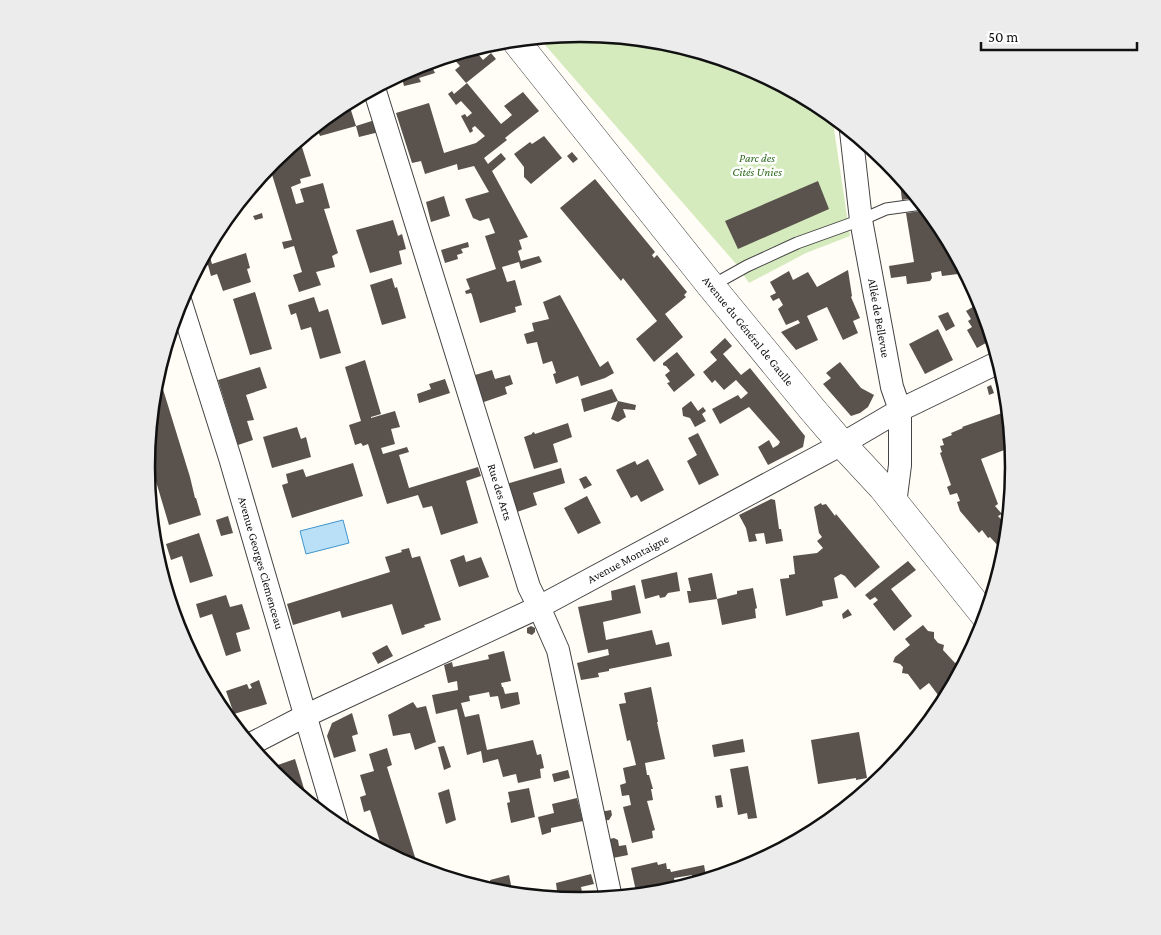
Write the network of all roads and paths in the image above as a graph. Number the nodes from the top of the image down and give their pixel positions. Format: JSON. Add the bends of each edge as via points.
{"nodes":[{"id":1,"x":520,"y":47,"type":"edge"},
{"id":2,"x":376,"y":95,"type":"edge"},
{"id":3,"x":852,"y":141,"type":"edge"},
{"id":4,"x":915,"y":205,"type":"edge"},
{"id":5,"x":861,"y":220,"type":"junction"},
{"id":6,"x":711,"y":286,"type":"junction"},
{"id":7,"x":184,"y":314,"type":"edge"},
{"id":8,"x":993,"y":365,"type":"edge"},
{"id":9,"x":900,"y":410,"type":"junction"},
{"id":10,"x":842,"y":444,"type":"junction"},
{"id":11,"x":895,"y":504,"type":"junction"},
{"id":12,"x":539,"y":607,"type":"junction"},
{"id":13,"x":981,"y":610,"type":"edge"},
{"id":14,"x":305,"y":716,"type":"junction"},
{"id":15,"x":256,"y":742,"type":"edge"},
{"id":16,"x":334,"y":814,"type":"edge"},
{"id":17,"x":610,"y":892,"type":"edge"}],
"edges":[{"from":1,"to":6,"type":"street","name":"Avenue du Général de Gaulle"},
{"from":2,"to":12,"type":"street","name":"Rue des Arts","via":[[529,587]]},
{"from":3,"to":5,"type":"street","name":"Allée de Bellevue"},
{"from":4,"to":5,"type":"lane","via":[[886,209]]},
{"from":5,"to":6,"type":"lane","via":[[797,243]]},
{"from":5,"to":9,"type":"street","name":"Allée de Bellevue","via":[[892,387]]},
{"from":6,"to":10,"type":"street","name":"Avenue du Général de Gaulle"},
{"from":7,"to":14,"type":"street","name":"Avenue Georges Clemenceau"},
{"from":8,"to":9,"type":"street","name":"Avenue Montaigne"},
{"from":9,"to":10,"type":"street","name":"Avenue Montaigne"},
{"from":9,"to":11,"type":"street","name":"Allée de Bellevue","via":[[900,464]]},
{"from":10,"to":11,"type":"street","name":"Avenue du Général de Gaulle"},
{"from":10,"to":12,"type":"street","name":"Avenue Montaigne"},
{"from":11,"to":13,"type":"street","name":"Avenue du Général de Gaulle"},
{"from":12,"to":14,"type":"street","name":"Avenue Montaigne"},
{"from":12,"to":17,"type":"street","name":"Rue des Arts","via":[[558,650]]},
{"from":14,"to":15,"type":"street","name":"Avenue Montaigne"},
{"from":14,"to":16,"type":"street","name":"Avenue Georges Clemenceau"}]}
